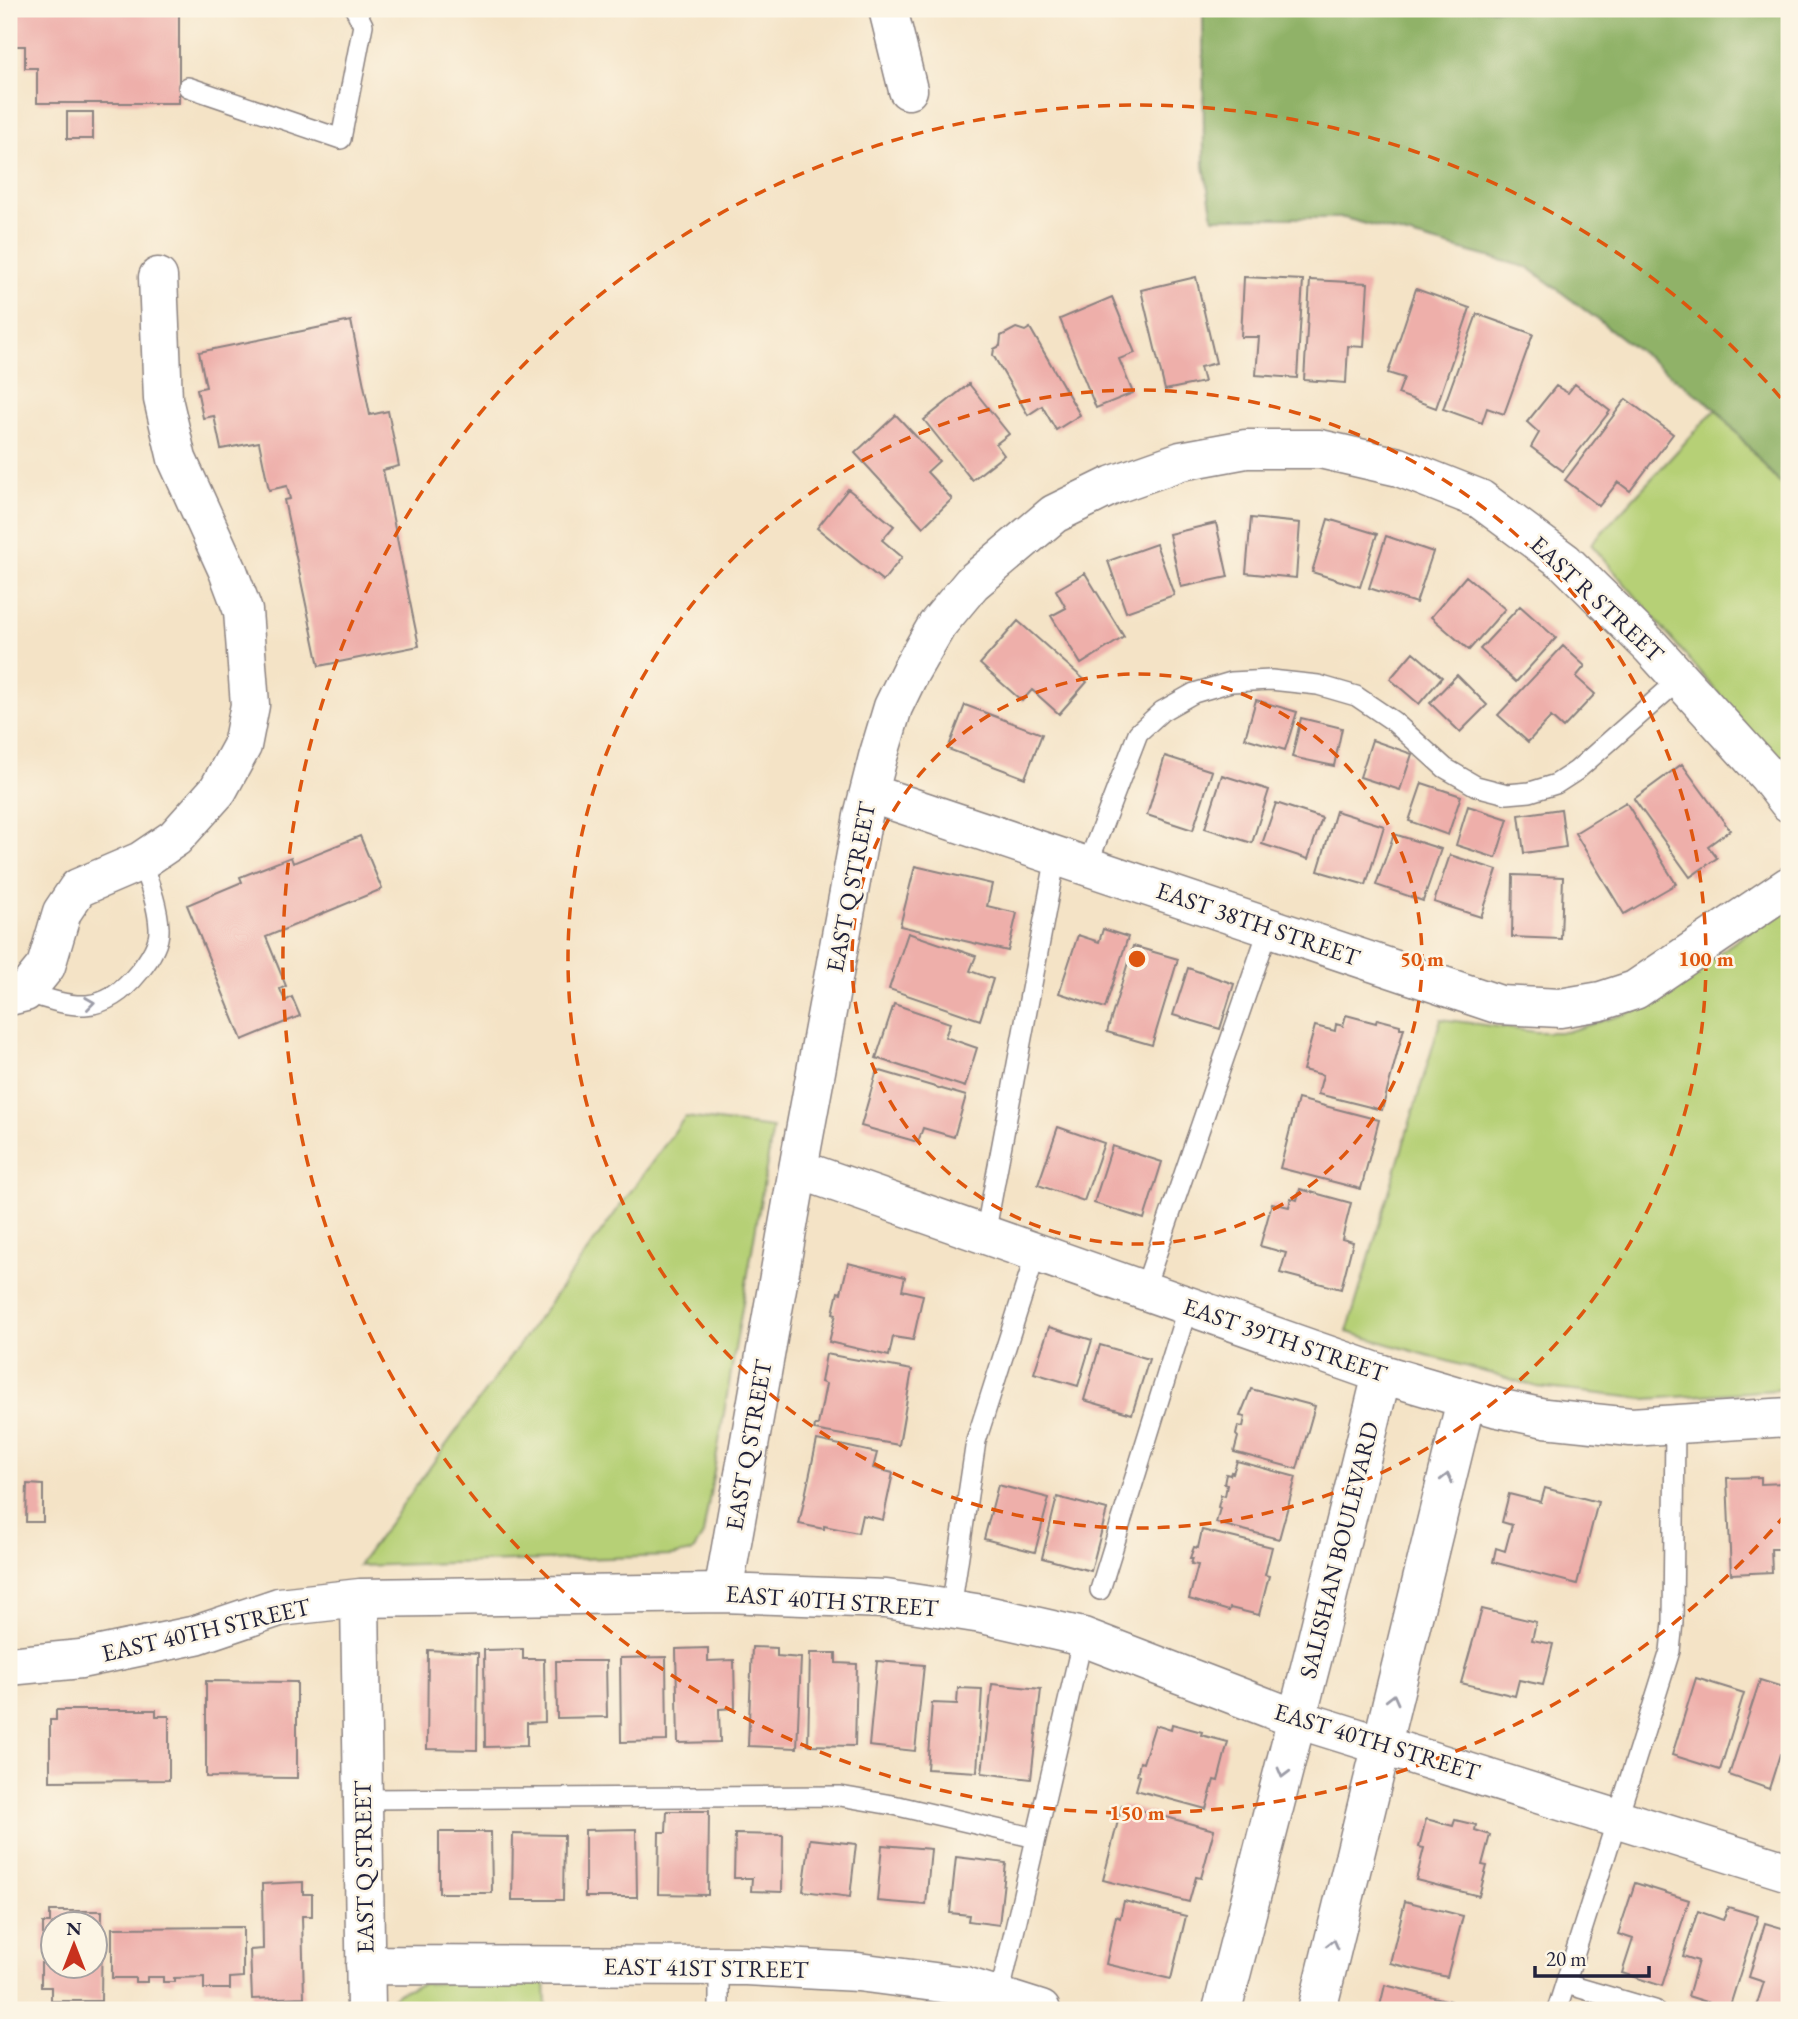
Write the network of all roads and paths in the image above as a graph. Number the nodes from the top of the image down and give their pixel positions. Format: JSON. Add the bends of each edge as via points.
{"nodes":[{"id":1,"x":355,"y":9,"type":"edge"},
{"id":2,"x":888,"y":9,"type":"edge"},
{"id":3,"x":188,"y":87,"type":"dead end"},
{"id":4,"x":908,"y":90,"type":"dead end"},
{"id":5,"x":158,"y":276,"type":"dead end"},
{"id":6,"x":1320,"y":449,"type":"joint"},
{"id":7,"x":1681,"y":678,"type":"junction"},
{"id":8,"x":869,"y":793,"type":"junction"},
{"id":9,"x":1789,"y":803,"type":"edge"},
{"id":10,"x":141,"y":861,"type":"junction"},
{"id":11,"x":1071,"y":861,"type":"junction"},
{"id":12,"x":1789,"y":886,"type":"edge"},
{"id":13,"x":1269,"y":928,"type":"junction"},
{"id":14,"x":17,"y":994,"type":"edge"},
{"id":15,"x":798,"y":1169,"type":"junction"},
{"id":16,"x":985,"y":1235,"type":"junction"},
{"id":17,"x":1036,"y":1252,"type":"junction"},
{"id":18,"x":1144,"y":1290,"type":"junction"},
{"id":19,"x":1188,"y":1306,"type":"junction"},
{"id":20,"x":1382,"y":1374,"type":"junction"},
{"id":21,"x":1466,"y":1400,"type":"junction"},
{"id":22,"x":1789,"y":1417,"type":"edge"},
{"id":23,"x":1675,"y":1426,"type":"junction"},
{"id":24,"x":1100,"y":1590,"type":"dead end"},
{"id":25,"x":723,"y":1593,"type":"junction"},
{"id":26,"x":360,"y":1598,"type":"junction"},
{"id":27,"x":951,"y":1609,"type":"junction"},
{"id":28,"x":1083,"y":1637,"type":"junction"},
{"id":29,"x":9,"y":1666,"type":"edge"},
{"id":30,"x":1297,"y":1719,"type":"junction"},
{"id":31,"x":1381,"y":1744,"type":"junction"},
{"id":32,"x":363,"y":1799,"type":"junction"},
{"id":33,"x":1618,"y":1818,"type":"junction"},
{"id":34,"x":1036,"y":1838,"type":"junction"},
{"id":35,"x":1789,"y":1872,"type":"edge"},
{"id":36,"x":365,"y":1965,"type":"junction"},
{"id":37,"x":719,"y":1966,"type":"junction"},
{"id":38,"x":1566,"y":1984,"type":"junction"},
{"id":39,"x":975,"y":1998,"type":"edge"},
{"id":40,"x":366,"y":2010,"type":"edge"},
{"id":41,"x":719,"y":2010,"type":"edge"},
{"id":42,"x":1041,"y":2010,"type":"edge"},
{"id":43,"x":1222,"y":2010,"type":"edge"},
{"id":44,"x":1317,"y":2010,"type":"edge"},
{"id":45,"x":1557,"y":2010,"type":"edge"},
{"id":46,"x":1655,"y":2010,"type":"edge"}],
"edges":[{"from":1,"to":3,"type":"lane","via":[[363,25],[341,139]]},
{"from":2,"to":4,"type":"street"},
{"from":5,"to":10,"type":"street","via":[[163,399],[177,459],[243,611],[250,705],[242,746],[218,790],[176,838]]},
{"from":6,"to":7,"type":"street","name":"EAST R STREET","via":[[1399,467],[1480,499],[1565,562]]},
{"from":6,"to":8,"type":"street","name":"EAST Q STREET","via":[[1246,449],[1181,461],[1113,485],[1054,514],[972,583],[937,625],[893,707]]},
{"from":7,"to":9,"type":"street","name":"EAST R STREET"},
{"from":7,"to":11,"type":"lane","via":[[1576,772],[1556,784],[1507,794],[1476,786],[1445,768],[1356,696],[1318,685],[1271,680],[1231,682],[1194,693],[1162,711],[1138,733]]},
{"from":8,"to":11,"type":"street","name":"EAST 38TH STREET"},
{"from":8,"to":15,"type":"street","name":"EAST Q STREET"},
{"from":10,"to":14,"type":"street","via":[[78,888],[62,912],[46,966]]},
{"from":14,"to":10,"type":"lane","one_way":true,"via":[[65,1005],[96,1005],[126,988],[149,960],[159,932],[156,901]]},
{"from":11,"to":13,"type":"street","name":"EAST 38TH STREET"},
{"from":11,"to":16,"type":"lane"},
{"from":12,"to":13,"type":"street","name":"EAST 38TH STREET","via":[[1635,990],[1560,1008],[1500,1005]]},
{"from":13,"to":18,"type":"lane"},
{"from":15,"to":16,"type":"street","name":"EAST 39TH STREET"},
{"from":15,"to":25,"type":"street","name":"EAST Q STREET"},
{"from":16,"to":17,"type":"street","name":"EAST 39TH STREET"},
{"from":17,"to":18,"type":"street","name":"EAST 39TH STREET"},
{"from":17,"to":27,"type":"lane","via":[[976,1441]]},
{"from":18,"to":19,"type":"street","name":"EAST 39TH STREET"},
{"from":19,"to":20,"type":"street","name":"EAST 39TH STREET"},
{"from":19,"to":24,"type":"lane"},
{"from":20,"to":21,"type":"street","name":"EAST 39TH STREET"},
{"from":20,"to":30,"type":"street","name":"SALISHAN BOULEVARD"},
{"from":21,"to":23,"type":"street","name":"EAST 39TH STREET","via":[[1545,1418],[1631,1427]]},
{"from":31,"to":21,"type":"street","one_way":true},
{"from":22,"to":23,"type":"street","name":"EAST 39TH STREET"},
{"from":23,"to":33,"type":"lane","via":[[1670,1651]]},
{"from":25,"to":26,"type":"street","name":"EAST 40TH STREET"},
{"from":25,"to":27,"type":"street","name":"EAST 40TH STREET","via":[[886,1599]]},
{"from":26,"to":29,"type":"street","name":"EAST 40TH STREET","via":[[279,1607],[196,1635],[80,1659]]},
{"from":26,"to":32,"type":"street","name":"EAST Q STREET"},
{"from":27,"to":28,"type":"street","name":"EAST 40TH STREET"},
{"from":28,"to":30,"type":"street","name":"EAST 40TH STREET"},
{"from":28,"to":34,"type":"lane"},
{"from":30,"to":31,"type":"street","name":"EAST 40TH STREET"},
{"from":30,"to":43,"type":"street","name":"SALISHAN BOULEVARD","one_way":true},
{"from":31,"to":33,"type":"street","name":"EAST 40TH STREET"},
{"from":44,"to":31,"type":"street","one_way":true},
{"from":32,"to":34,"type":"lane","via":[[840,1796]]},
{"from":32,"to":36,"type":"street","name":"EAST Q STREET"},
{"from":33,"to":35,"type":"street","name":"EAST 40TH STREET"},
{"from":33,"to":38,"type":"lane"},
{"from":34,"to":39,"type":"lane"},
{"from":36,"to":37,"type":"street","name":"EAST 41ST STREET"},
{"from":36,"to":40,"type":"street","name":"EAST Q STREET"},
{"from":37,"to":39,"type":"street","name":"EAST 41ST STREET","via":[[858,1972]]},
{"from":37,"to":41,"type":"lane"},
{"from":38,"to":45,"type":"lane"},
{"from":38,"to":46,"type":"lane"},
{"from":39,"to":42,"type":"street","name":"EAST 41ST STREET"}]}
